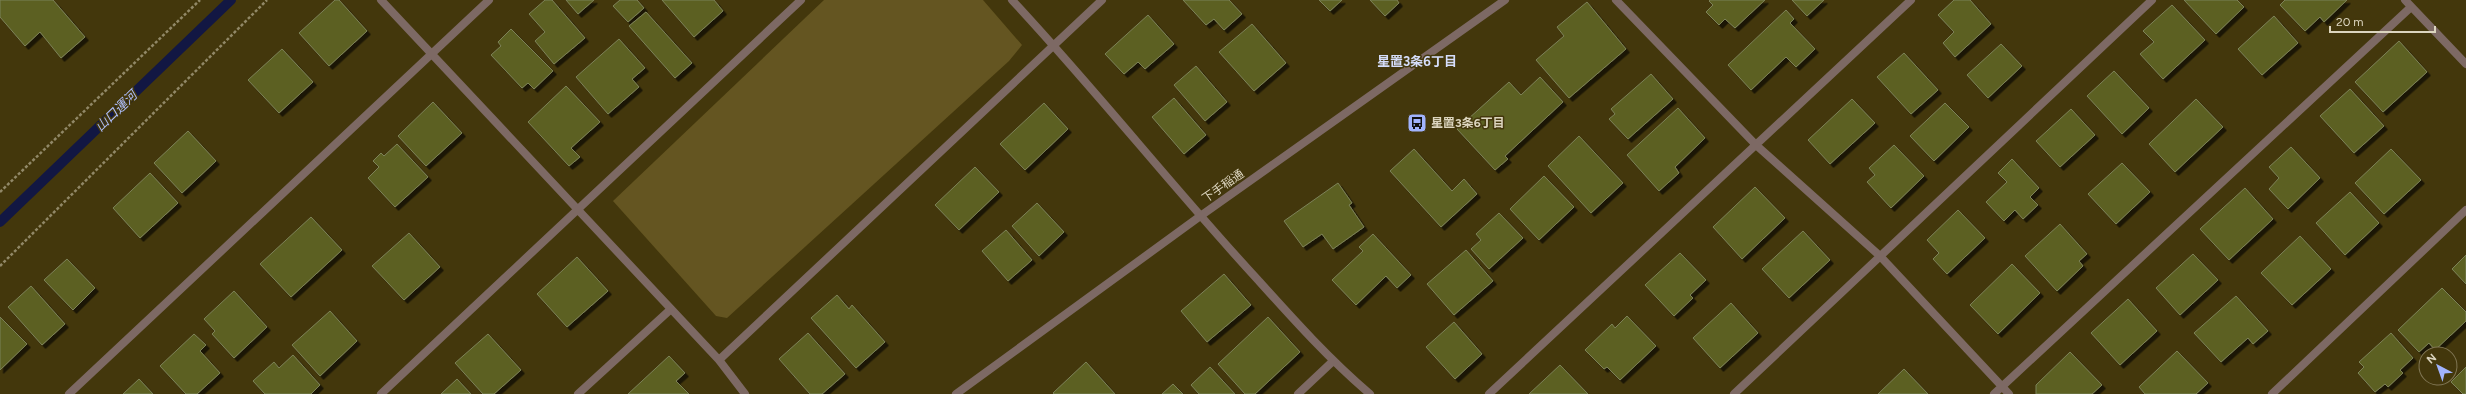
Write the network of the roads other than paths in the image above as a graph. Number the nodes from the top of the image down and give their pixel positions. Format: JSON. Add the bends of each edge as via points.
{"nodes":[{"id":1,"x":381,"y":0,"type":"edge"},
{"id":2,"x":489,"y":0,"type":"edge"},
{"id":3,"x":801,"y":0,"type":"edge"},
{"id":4,"x":1012,"y":0,"type":"edge"},
{"id":5,"x":1102,"y":0,"type":"edge"},
{"id":6,"x":1505,"y":0,"type":"edge"},
{"id":7,"x":1616,"y":0,"type":"edge"},
{"id":8,"x":1911,"y":0,"type":"edge"},
{"id":9,"x":2152,"y":0,"type":"edge"},
{"id":10,"x":2405,"y":0,"type":"edge"},
{"id":11,"x":2411,"y":7,"type":"junction"},
{"id":12,"x":1054,"y":45,"type":"junction"},
{"id":13,"x":431,"y":54,"type":"junction"},
{"id":14,"x":2466,"y":64,"type":"edge"},
{"id":15,"x":1756,"y":145,"type":"junction"},
{"id":16,"x":578,"y":210,"type":"junction"},
{"id":17,"x":2466,"y":210,"type":"edge"},
{"id":18,"x":1199,"y":217,"type":"junction"},
{"id":19,"x":1880,"y":256,"type":"junction"},
{"id":20,"x":671,"y":309,"type":"junction"},
{"id":21,"x":719,"y":360,"type":"junction"},
{"id":22,"x":1332,"y":362,"type":"junction"},
{"id":23,"x":2002,"y":386,"type":"junction"},
{"id":24,"x":69,"y":394,"type":"edge"},
{"id":25,"x":381,"y":394,"type":"edge"},
{"id":26,"x":578,"y":394,"type":"edge"},
{"id":27,"x":745,"y":394,"type":"edge"},
{"id":28,"x":956,"y":394,"type":"edge"},
{"id":29,"x":1298,"y":394,"type":"edge"},
{"id":30,"x":1370,"y":394,"type":"edge"},
{"id":31,"x":1489,"y":394,"type":"edge"},
{"id":32,"x":1734,"y":394,"type":"edge"},
{"id":33,"x":1994,"y":394,"type":"edge"},
{"id":34,"x":2009,"y":394,"type":"edge"},
{"id":35,"x":2272,"y":394,"type":"edge"}],
"edges":[{"from":1,"to":13,"type":"street"},
{"from":2,"to":13,"type":"street"},
{"from":3,"to":16,"type":"street"},
{"from":4,"to":12,"type":"street"},
{"from":5,"to":12,"type":"street"},
{"from":6,"to":18,"type":"street","name":"下手稲通"},
{"from":7,"to":15,"type":"street"},
{"from":8,"to":15,"type":"street"},
{"from":9,"to":19,"type":"street"},
{"from":10,"to":11,"type":"street"},
{"from":11,"to":14,"type":"street"},
{"from":11,"to":23,"type":"street"},
{"from":12,"to":18,"type":"street"},
{"from":12,"to":21,"type":"street"},
{"from":13,"to":16,"type":"street"},
{"from":13,"to":24,"type":"street"},
{"from":15,"to":19,"type":"street"},
{"from":15,"to":31,"type":"street"},
{"from":16,"to":20,"type":"street"},
{"from":16,"to":25,"type":"street"},
{"from":17,"to":35,"type":"street"},
{"from":18,"to":22,"type":"street"},
{"from":18,"to":28,"type":"street","name":"下手稲通"},
{"from":19,"to":23,"type":"street"},
{"from":19,"to":32,"type":"street"},
{"from":20,"to":21,"type":"street"},
{"from":20,"to":26,"type":"street"},
{"from":21,"to":27,"type":"street"},
{"from":22,"to":29,"type":"street"},
{"from":22,"to":30,"type":"street"},
{"from":23,"to":33,"type":"street"},
{"from":23,"to":34,"type":"street"}]}
